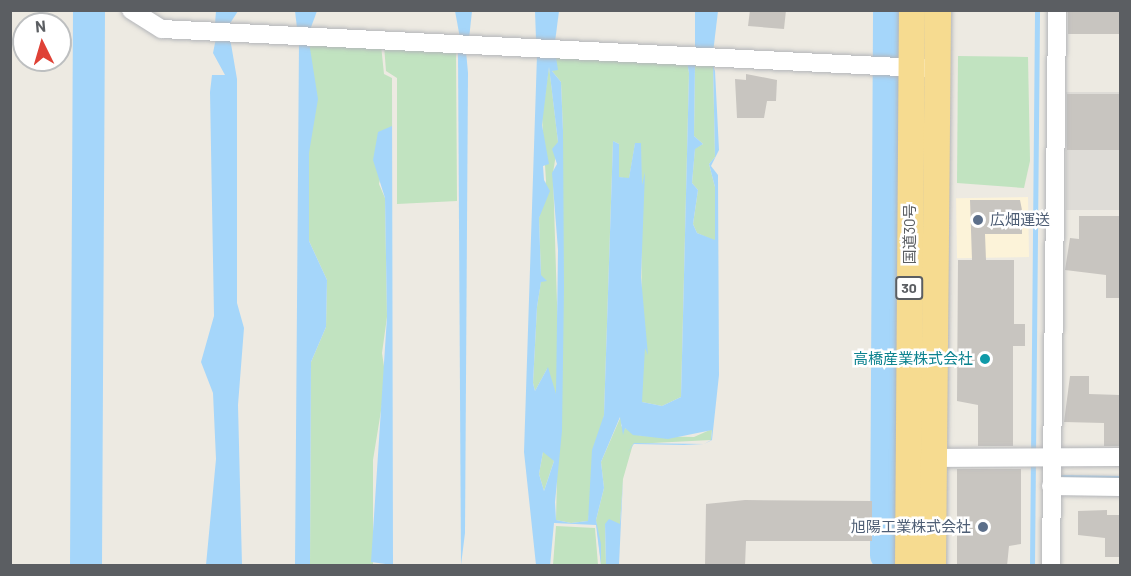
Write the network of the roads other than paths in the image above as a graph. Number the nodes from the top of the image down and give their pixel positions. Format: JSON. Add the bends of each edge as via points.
{"nodes":[{"id":1,"x":131,"y":10,"type":"edge"},
{"id":2,"x":912,"y":10,"type":"edge"},
{"id":3,"x":938,"y":10,"type":"edge"},
{"id":4,"x":1057,"y":10,"type":"edge"},
{"id":5,"x":905,"y":68,"type":"junction"},
{"id":6,"x":937,"y":69,"type":"junction"},
{"id":7,"x":908,"y":457,"type":"junction"},
{"id":8,"x":1120,"y":457,"type":"edge"},
{"id":9,"x":934,"y":459,"type":"junction"},
{"id":10,"x":1045,"y":467,"type":"junction"},
{"id":11,"x":1120,"y":487,"type":"edge"},
{"id":12,"x":908,"y":566,"type":"edge"},
{"id":13,"x":933,"y":566,"type":"edge"},
{"id":14,"x":1051,"y":566,"type":"edge"}],
"edges":[{"from":1,"to":5,"type":"street","via":[[162,29]]},
{"from":2,"to":5,"type":"highway","name":"国道30号","number":"30"},
{"from":3,"to":6,"type":"highway","name":"国道30号","number":"30"},
{"from":4,"to":10,"type":"street"},
{"from":5,"to":6,"type":"street"},
{"from":5,"to":7,"type":"highway","name":"国道30号","number":"30"},
{"from":6,"to":9,"type":"highway","name":"国道30号","number":"30"},
{"from":7,"to":9,"type":"street"},
{"from":7,"to":12,"type":"highway","name":"国道30号","number":"30"},
{"from":8,"to":10,"type":"street"},
{"from":9,"to":10,"type":"street"},
{"from":9,"to":13,"type":"highway","name":"国道30号","number":"30"},
{"from":10,"to":11,"type":"street"},
{"from":10,"to":14,"type":"street"}]}
